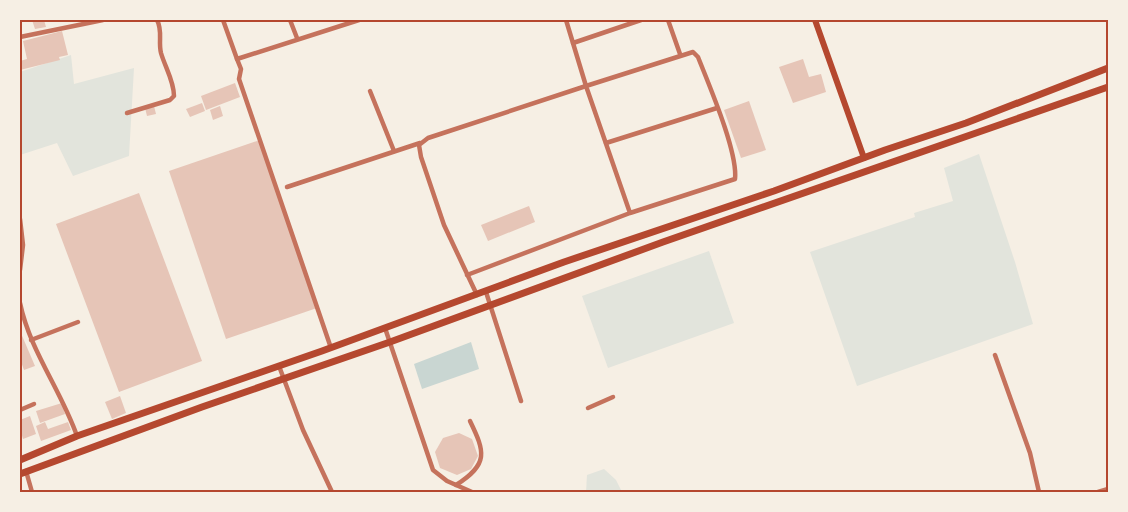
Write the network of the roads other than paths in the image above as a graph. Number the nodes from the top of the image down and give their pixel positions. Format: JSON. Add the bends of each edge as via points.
{"nodes":[{"id":1,"x":102,"y":20,"type":"edge"},
{"id":2,"x":157,"y":20,"type":"edge"},
{"id":3,"x":223,"y":20,"type":"edge"},
{"id":4,"x":290,"y":20,"type":"edge"},
{"id":5,"x":359,"y":20,"type":"edge"},
{"id":6,"x":566,"y":20,"type":"edge"},
{"id":7,"x":641,"y":20,"type":"edge"},
{"id":8,"x":668,"y":20,"type":"edge"},
{"id":9,"x":815,"y":20,"type":"edge"},
{"id":10,"x":20,"y":37,"type":"edge"},
{"id":11,"x":297,"y":38,"type":"junction"},
{"id":12,"x":573,"y":43,"type":"junction"},
{"id":13,"x":680,"y":54,"type":"junction"},
{"id":14,"x":237,"y":59,"type":"junction"},
{"id":15,"x":1108,"y":68,"type":"edge"},
{"id":16,"x":586,"y":86,"type":"junction"},
{"id":17,"x":1108,"y":87,"type":"edge"},
{"id":18,"x":370,"y":91,"type":"dead end"},
{"id":19,"x":717,"y":108,"type":"junction"},
{"id":20,"x":127,"y":113,"type":"dead end"},
{"id":21,"x":606,"y":142,"type":"junction"},
{"id":22,"x":420,"y":143,"type":"junction"},
{"id":23,"x":394,"y":151,"type":"junction"},
{"id":24,"x":864,"y":158,"type":"junction"},
{"id":25,"x":287,"y":187,"type":"dead end"},
{"id":26,"x":774,"y":191,"type":"junction"},
{"id":27,"x":762,"y":195,"type":"junction"},
{"id":28,"x":778,"y":202,"type":"junction"},
{"id":29,"x":766,"y":206,"type":"junction"},
{"id":30,"x":630,"y":213,"type":"junction"},
{"id":31,"x":20,"y":219,"type":"edge"},
{"id":32,"x":21,"y":236,"type":"edge"},
{"id":33,"x":632,"y":239,"type":"junction"},
{"id":34,"x":637,"y":252,"type":"junction"},
{"id":35,"x":20,"y":270,"type":"edge"},
{"id":36,"x":467,"y":275,"type":"junction"},
{"id":37,"x":486,"y":292,"type":"junction"},
{"id":38,"x":477,"y":295,"type":"junction"},
{"id":39,"x":20,"y":303,"type":"edge"},
{"id":40,"x":490,"y":305,"type":"junction"},
{"id":41,"x":78,"y":322,"type":"dead end"},
{"id":42,"x":385,"y":328,"type":"junction"},
{"id":43,"x":31,"y":340,"type":"junction"},
{"id":44,"x":390,"y":342,"type":"junction"},
{"id":45,"x":331,"y":348,"type":"junction"},
{"id":46,"x":995,"y":355,"type":"dead end"},
{"id":47,"x":279,"y":366,"type":"junction"},
{"id":48,"x":283,"y":378,"type":"junction"},
{"id":49,"x":198,"y":393,"type":"junction"},
{"id":50,"x":613,"y":397,"type":"dead end"},
{"id":51,"x":521,"y":401,"type":"dead end"},
{"id":52,"x":34,"y":404,"type":"dead end"},
{"id":53,"x":202,"y":406,"type":"junction"},
{"id":54,"x":588,"y":408,"type":"dead end"},
{"id":55,"x":20,"y":410,"type":"edge"},
{"id":56,"x":148,"y":413,"type":"junction"},
{"id":57,"x":470,"y":421,"type":"dead end"},
{"id":58,"x":152,"y":425,"type":"junction"},
{"id":59,"x":77,"y":436,"type":"junction"},
{"id":60,"x":20,"y":460,"type":"edge"},
{"id":61,"x":23,"y":472,"type":"edge"},
{"id":62,"x":456,"y":484,"type":"junction"},
{"id":63,"x":1108,"y":489,"type":"edge"},
{"id":64,"x":32,"y":492,"type":"edge"},
{"id":65,"x":332,"y":492,"type":"edge"},
{"id":66,"x":472,"y":492,"type":"edge"},
{"id":67,"x":1039,"y":492,"type":"edge"},
{"id":68,"x":1098,"y":492,"type":"edge"}],
"edges":[{"from":1,"to":10,"type":"street"},
{"from":2,"to":20,"type":"street","via":[[161,53],[174,96]]},
{"from":3,"to":14,"type":"street"},
{"from":4,"to":11,"type":"street"},
{"from":5,"to":11,"type":"street"},
{"from":6,"to":12,"type":"street"},
{"from":7,"to":12,"type":"street"},
{"from":8,"to":13,"type":"street"},
{"from":9,"to":24,"type":"main road"},
{"from":11,"to":14,"type":"street"},
{"from":12,"to":16,"type":"street"},
{"from":13,"to":16,"type":"street"},
{"from":13,"to":19,"type":"street","via":[[696,54]]},
{"from":14,"to":45,"type":"street","via":[[241,69],[238,79]]},
{"from":15,"to":24,"type":"highway"},
{"from":16,"to":21,"type":"street"},
{"from":16,"to":22,"type":"street"},
{"from":17,"to":28,"type":"highway"},
{"from":18,"to":23,"type":"street"},
{"from":19,"to":21,"type":"street"},
{"from":19,"to":30,"type":"street","via":[[735,179]]},
{"from":21,"to":30,"type":"street"},
{"from":22,"to":23,"type":"street"},
{"from":22,"to":36,"type":"street","via":[[444,225]]},
{"from":23,"to":25,"type":"street"},
{"from":24,"to":26,"type":"highway"},
{"from":26,"to":27,"type":"highway"},
{"from":26,"to":28,"type":"street"},
{"from":27,"to":29,"type":"street"},
{"from":27,"to":33,"type":"highway"},
{"from":28,"to":29,"type":"highway"},
{"from":29,"to":34,"type":"highway"},
{"from":30,"to":36,"type":"street"},
{"from":31,"to":32,"type":"street"},
{"from":32,"to":35,"type":"street"},
{"from":33,"to":34,"type":"highway"},
{"from":33,"to":37,"type":"highway"},
{"from":34,"to":40,"type":"highway"},
{"from":36,"to":38,"type":"street"},
{"from":37,"to":38,"type":"highway"},
{"from":37,"to":40,"type":"street"},
{"from":38,"to":42,"type":"highway"},
{"from":39,"to":43,"type":"street"},
{"from":40,"to":44,"type":"highway"},
{"from":40,"to":51,"type":"street"},
{"from":41,"to":43,"type":"street"},
{"from":42,"to":44,"type":"street"},
{"from":42,"to":45,"type":"highway"},
{"from":43,"to":59,"type":"street"},
{"from":44,"to":48,"type":"highway"},
{"from":44,"to":62,"type":"street","via":[[433,470]]},
{"from":45,"to":47,"type":"highway"},
{"from":46,"to":67,"type":"street","via":[[1032,460]]},
{"from":47,"to":48,"type":"street"},
{"from":47,"to":49,"type":"highway"},
{"from":48,"to":53,"type":"highway"},
{"from":48,"to":65,"type":"street"},
{"from":49,"to":53,"type":"highway"},
{"from":49,"to":56,"type":"highway"},
{"from":50,"to":54,"type":"street"},
{"from":52,"to":55,"type":"street"},
{"from":53,"to":58,"type":"highway"},
{"from":56,"to":58,"type":"highway"},
{"from":56,"to":59,"type":"highway"},
{"from":57,"to":62,"type":"street","via":[[481,444],[481,458],[474,470]]},
{"from":58,"to":61,"type":"highway"},
{"from":59,"to":60,"type":"highway"},
{"from":61,"to":64,"type":"street"},
{"from":62,"to":66,"type":"street"},
{"from":63,"to":68,"type":"street"}]}
